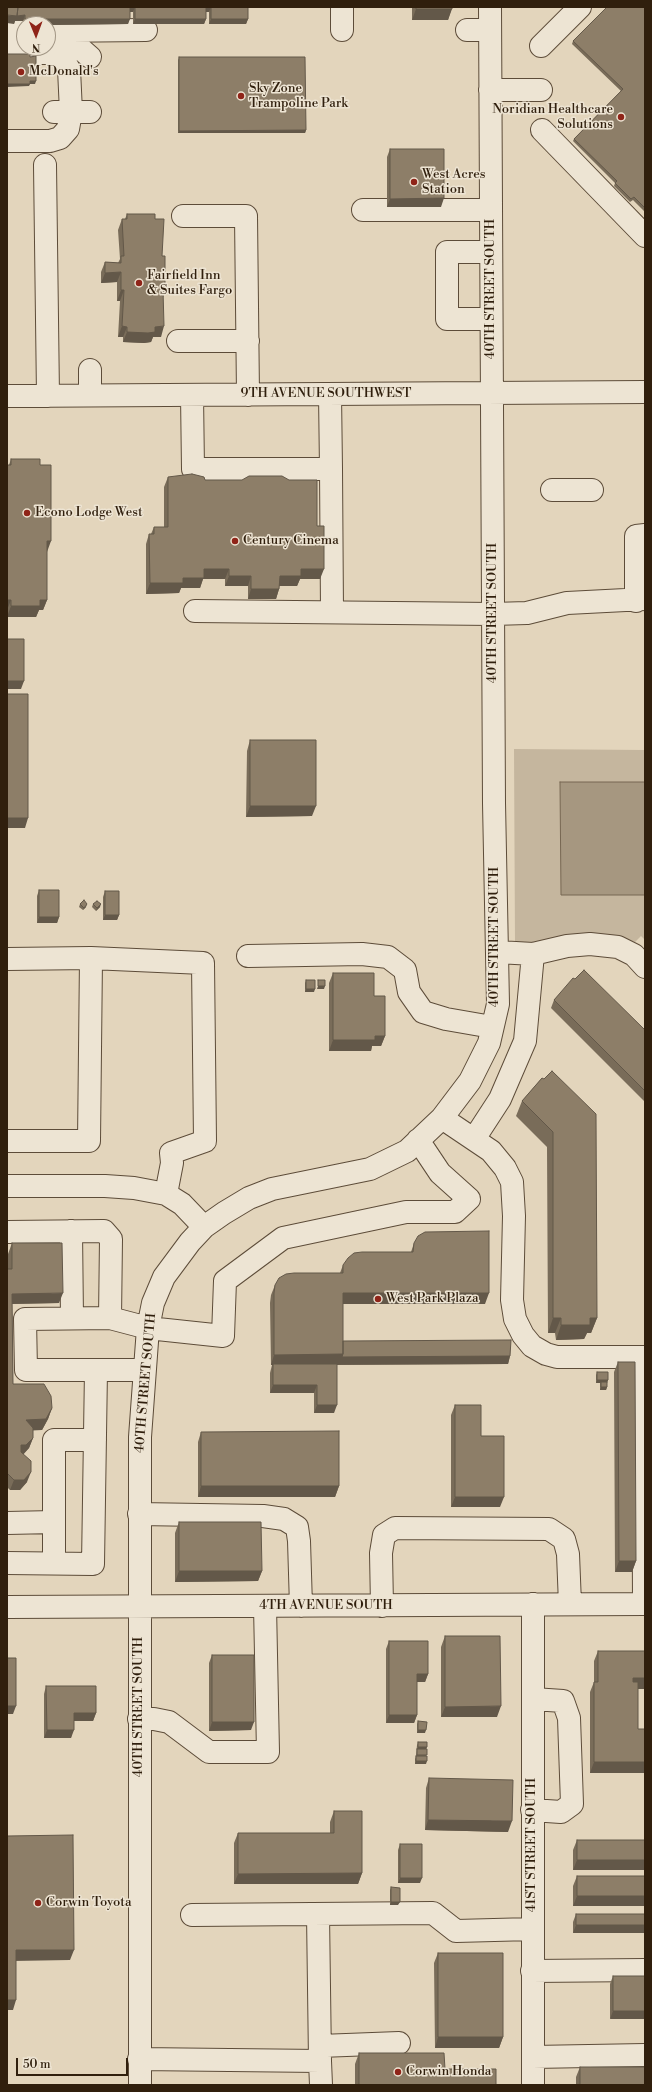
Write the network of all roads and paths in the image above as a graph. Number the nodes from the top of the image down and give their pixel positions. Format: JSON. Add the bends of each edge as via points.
{"nodes":[{"id":1,"x":342,"y":7,"type":"edge"},
{"id":2,"x":490,"y":7,"type":"edge"},
{"id":3,"x":580,"y":7,"type":"edge"},
{"id":4,"x":146,"y":30,"type":"dead end"},
{"id":5,"x":342,"y":30,"type":"dead end"},
{"id":6,"x":466,"y":30,"type":"dead end"},
{"id":7,"x":490,"y":30,"type":"junction"},
{"id":8,"x":56,"y":31,"type":"edge"},
{"id":9,"x":56,"y":46,"type":"edge"},
{"id":10,"x":541,"y":46,"type":"dead end"},
{"id":11,"x":7,"y":53,"type":"edge"},
{"id":12,"x":90,"y":57,"type":"dead end"},
{"id":13,"x":490,"y":90,"type":"junction"},
{"id":14,"x":541,"y":90,"type":"dead end"},
{"id":15,"x":542,"y":130,"type":"dead end"},
{"id":16,"x":7,"y":141,"type":"edge"},
{"id":17,"x":45,"y":165,"type":"dead end"},
{"id":18,"x":363,"y":210,"type":"dead end"},
{"id":19,"x":490,"y":210,"type":"junction"},
{"id":20,"x":183,"y":216,"type":"dead end"},
{"id":21,"x":645,"y":236,"type":"edge"},
{"id":22,"x":491,"y":252,"type":"junction"},
{"id":23,"x":491,"y":319,"type":"junction"},
{"id":24,"x":178,"y":341,"type":"dead end"},
{"id":25,"x":248,"y":341,"type":"junction"},
{"id":26,"x":90,"y":370,"type":"dead end"},
{"id":27,"x":645,"y":392,"type":"edge"},
{"id":28,"x":492,"y":393,"type":"junction"},
{"id":29,"x":330,"y":394,"type":"junction"},
{"id":30,"x":90,"y":395,"type":"junction"},
{"id":31,"x":192,"y":395,"type":"junction"},
{"id":32,"x":248,"y":395,"type":"junction"},
{"id":33,"x":7,"y":396,"type":"edge"},
{"id":34,"x":48,"y":396,"type":"junction"},
{"id":35,"x":331,"y":469,"type":"junction"},
{"id":36,"x":552,"y":490,"type":"dead end"},
{"id":37,"x":592,"y":490,"type":"dead end"},
{"id":38,"x":645,"y":535,"type":"edge"},
{"id":39,"x":640,"y":600,"type":"edge"},
{"id":40,"x":195,"y":611,"type":"dead end"},
{"id":41,"x":332,"y":612,"type":"junction"},
{"id":42,"x":493,"y":614,"type":"junction"},
{"id":43,"x":498,"y":952,"type":"junction"},
{"id":44,"x":533,"y":954,"type":"junction"},
{"id":45,"x":248,"y":956,"type":"dead end"},
{"id":46,"x":91,"y":958,"type":"junction"},
{"id":47,"x":7,"y":959,"type":"edge"},
{"id":48,"x":645,"y":967,"type":"edge"},
{"id":49,"x":492,"y":1027,"type":"junction"},
{"id":50,"x":442,"y":1118,"type":"junction"},
{"id":51,"x":474,"y":1139,"type":"junction"},
{"id":52,"x":418,"y":1140,"type":"junction"},
{"id":53,"x":7,"y":1141,"type":"edge"},
{"id":54,"x":7,"y":1186,"type":"edge"},
{"id":55,"x":166,"y":1194,"type":"junction"},
{"id":56,"x":204,"y":1227,"type":"junction"},
{"id":57,"x":71,"y":1231,"type":"junction"},
{"id":58,"x":7,"y":1232,"type":"edge"},
{"id":59,"x":72,"y":1318,"type":"junction"},
{"id":60,"x":110,"y":1318,"type":"junction"},
{"id":61,"x":148,"y":1328,"type":"junction"},
{"id":62,"x":644,"y":1357,"type":"edge"},
{"id":63,"x":96,"y":1370,"type":"junction"},
{"id":64,"x":144,"y":1370,"type":"junction"},
{"id":65,"x":95,"y":1440,"type":"junction"},
{"id":66,"x":139,"y":1514,"type":"junction"},
{"id":67,"x":54,"y":1522,"type":"junction"},
{"id":68,"x":7,"y":1523,"type":"edge"},
{"id":69,"x":7,"y":1563,"type":"edge"},
{"id":70,"x":54,"y":1564,"type":"junction"},
{"id":71,"x":533,"y":1604,"type":"junction"},
{"id":72,"x":570,"y":1604,"type":"junction"},
{"id":73,"x":644,"y":1604,"type":"edge"},
{"id":74,"x":139,"y":1606,"type":"junction"},
{"id":75,"x":265,"y":1606,"type":"junction"},
{"id":76,"x":301,"y":1606,"type":"junction"},
{"id":77,"x":382,"y":1606,"type":"junction"},
{"id":78,"x":7,"y":1607,"type":"edge"},
{"id":79,"x":533,"y":1699,"type":"junction"},
{"id":80,"x":139,"y":1719,"type":"junction"},
{"id":81,"x":532,"y":1810,"type":"junction"},
{"id":82,"x":318,"y":1914,"type":"junction"},
{"id":83,"x":192,"y":1915,"type":"dead end"},
{"id":84,"x":532,"y":1928,"type":"junction"},
{"id":85,"x":645,"y":1970,"type":"edge"},
{"id":86,"x":532,"y":1971,"type":"junction"},
{"id":87,"x":399,"y":2043,"type":"dead end"},
{"id":88,"x":320,"y":2053,"type":"junction"},
{"id":89,"x":645,"y":2055,"type":"edge"},
{"id":90,"x":533,"y":2057,"type":"junction"},
{"id":91,"x":139,"y":2060,"type":"junction"},
{"id":92,"x":140,"y":2085,"type":"edge"},
{"id":93,"x":321,"y":2085,"type":"edge"},
{"id":94,"x":533,"y":2085,"type":"edge"}],
"edges":[{"from":1,"to":5,"type":"street"},
{"from":2,"to":7,"type":"street","name":"40TH STREET SOUTH"},
{"from":3,"to":10,"type":"street"},
{"from":4,"to":8,"type":"street"},
{"from":6,"to":7,"type":"street"},
{"from":7,"to":13,"type":"street","name":"40TH STREET SOUTH"},
{"from":9,"to":12,"type":"street","via":[[82,50]]},
{"from":11,"to":16,"type":"street","via":[[51,53],[62,57],[69,69],[72,112],[68,129],[60,138],[50,141]]},
{"from":13,"to":14,"type":"street"},
{"from":13,"to":19,"type":"street","name":"40TH STREET SOUTH"},
{"from":15,"to":21,"type":"street"},
{"from":17,"to":34,"type":"street"},
{"from":18,"to":19,"type":"street"},
{"from":19,"to":22,"type":"street","name":"40TH STREET SOUTH"},
{"from":20,"to":25,"type":"street","via":[[246,216]]},
{"from":22,"to":23,"type":"street","name":"40TH STREET SOUTH"},
{"from":22,"to":23,"type":"street","via":[[447,252],[447,319]]},
{"from":23,"to":28,"type":"street","name":"40TH STREET SOUTH"},
{"from":24,"to":25,"type":"street"},
{"from":25,"to":32,"type":"street"},
{"from":26,"to":30,"type":"street"},
{"from":27,"to":28,"type":"street","name":"9TH AVENUE SOUTHWEST"},
{"from":28,"to":29,"type":"street","name":"9TH AVENUE SOUTHWEST"},
{"from":28,"to":42,"type":"street","name":"40TH STREET SOUTH"},
{"from":29,"to":32,"type":"street","name":"9TH AVENUE SOUTHWEST"},
{"from":29,"to":35,"type":"street"},
{"from":30,"to":31,"type":"street","name":"9TH AVENUE SOUTHWEST"},
{"from":30,"to":34,"type":"street","name":"9TH AVENUE SOUTHWEST"},
{"from":31,"to":32,"type":"street","name":"9TH AVENUE SOUTHWEST"},
{"from":31,"to":35,"type":"street","via":[[193,469]]},
{"from":33,"to":34,"type":"street","name":"9TH AVENUE SOUTHWEST"},
{"from":35,"to":41,"type":"street"},
{"from":36,"to":37,"type":"street"},
{"from":38,"to":39,"type":"street","via":[[636,536]]},
{"from":39,"to":42,"type":"street","via":[[567,603],[528,613]]},
{"from":40,"to":41,"type":"street"},
{"from":41,"to":42,"type":"street"},
{"from":42,"to":43,"type":"street","name":"40TH STREET SOUTH"},
{"from":43,"to":44,"type":"street"},
{"from":43,"to":49,"type":"street","name":"40TH STREET SOUTH","via":[[498,1004]]},
{"from":44,"to":48,"type":"street","via":[[567,946],[611,946],[634,956]]},
{"from":44,"to":51,"type":"street","via":[[525,1041],[500,1098]]},
{"from":45,"to":49,"type":"street","via":[[362,954],[388,957],[405,970],[410,992],[423,1012]]},
{"from":46,"to":47,"type":"street"},
{"from":46,"to":53,"type":"street","via":[[89,1142]]},
{"from":46,"to":55,"type":"street","via":[[203,963],[205,1141],[171,1153],[172,1163]]},
{"from":49,"to":50,"type":"street","name":"40TH STREET SOUTH","via":[[489,1043],[470,1081]]},
{"from":50,"to":51,"type":"street"},
{"from":50,"to":52,"type":"street","name":"40TH STREET SOUTH"},
{"from":51,"to":62,"type":"street","via":[[491,1151],[505,1168],[512,1182],[512,1300],[515,1319],[522,1334],[532,1346],[557,1357]]},
{"from":52,"to":56,"type":"street","name":"40TH STREET SOUTH","via":[[407,1151],[370,1169],[272,1188],[249,1198]]},
{"from":52,"to":61,"type":"street","via":[[440,1173],[469,1199],[455,1212],[406,1212],[283,1238],[225,1281],[223,1336]]},
{"from":54,"to":55,"type":"street","via":[[105,1186]]},
{"from":55,"to":56,"type":"street","via":[[182,1204]]},
{"from":56,"to":61,"type":"street","name":"40TH STREET SOUTH","via":[[164,1277],[153,1304]]},
{"from":57,"to":58,"type":"street"},
{"from":57,"to":59,"type":"street"},
{"from":57,"to":60,"type":"street","via":[[104,1231],[112,1238]]},
{"from":59,"to":60,"type":"street"},
{"from":59,"to":63,"type":"street","via":[[25,1319],[26,1370]]},
{"from":60,"to":61,"type":"street"},
{"from":61,"to":64,"type":"street","name":"40TH STREET SOUTH"},
{"from":62,"to":73,"type":"street"},
{"from":63,"to":64,"type":"street"},
{"from":63,"to":65,"type":"street"},
{"from":64,"to":66,"type":"street","name":"40TH STREET SOUTH"},
{"from":65,"to":67,"type":"street","via":[[54,1440]]},
{"from":65,"to":70,"type":"street","via":[[93,1564]]},
{"from":66,"to":74,"type":"street","name":"40TH STREET SOUTH"},
{"from":66,"to":76,"type":"street","via":[[263,1516],[284,1519],[297,1527]]},
{"from":67,"to":68,"type":"street"},
{"from":67,"to":70,"type":"street"},
{"from":69,"to":70,"type":"street"},
{"from":71,"to":72,"type":"street","name":"4TH AVENUE SOUTH"},
{"from":71,"to":77,"type":"street","name":"4TH AVENUE SOUTH"},
{"from":71,"to":79,"type":"street","name":"41ST STREET SOUTH"},
{"from":72,"to":73,"type":"street","name":"4TH AVENUE SOUTH"},
{"from":72,"to":77,"type":"street","via":[[568,1554],[564,1539],[549,1529],[395,1528],[384,1535],[381,1553]]},
{"from":74,"to":75,"type":"street","name":"4TH AVENUE SOUTH"},
{"from":74,"to":78,"type":"street","name":"4TH AVENUE SOUTH"},
{"from":74,"to":80,"type":"street","name":"40TH STREET SOUTH"},
{"from":75,"to":76,"type":"street","name":"4TH AVENUE SOUTH"},
{"from":75,"to":80,"type":"street","via":[[268,1752],[209,1752],[169,1722]]},
{"from":76,"to":77,"type":"street","name":"4TH AVENUE SOUTH"},
{"from":79,"to":81,"type":"street","name":"41ST STREET SOUTH"},
{"from":79,"to":81,"type":"street","via":[[563,1701],[570,1718],[572,1804],[560,1812]]},
{"from":80,"to":91,"type":"street","name":"40TH STREET SOUTH"},
{"from":81,"to":84,"type":"street","name":"41ST STREET SOUTH"},
{"from":82,"to":83,"type":"street"},
{"from":82,"to":84,"type":"street","via":[[433,1913],[456,1931]]},
{"from":82,"to":88,"type":"street"},
{"from":84,"to":86,"type":"street","name":"41ST STREET SOUTH"},
{"from":85,"to":86,"type":"street"},
{"from":86,"to":90,"type":"street","name":"41ST STREET SOUTH"},
{"from":87,"to":88,"type":"street"},
{"from":88,"to":91,"type":"street"},
{"from":88,"to":93,"type":"street"},
{"from":89,"to":90,"type":"street"},
{"from":90,"to":94,"type":"street","name":"41ST STREET SOUTH"},
{"from":91,"to":92,"type":"street","name":"40TH STREET SOUTH"}]}
